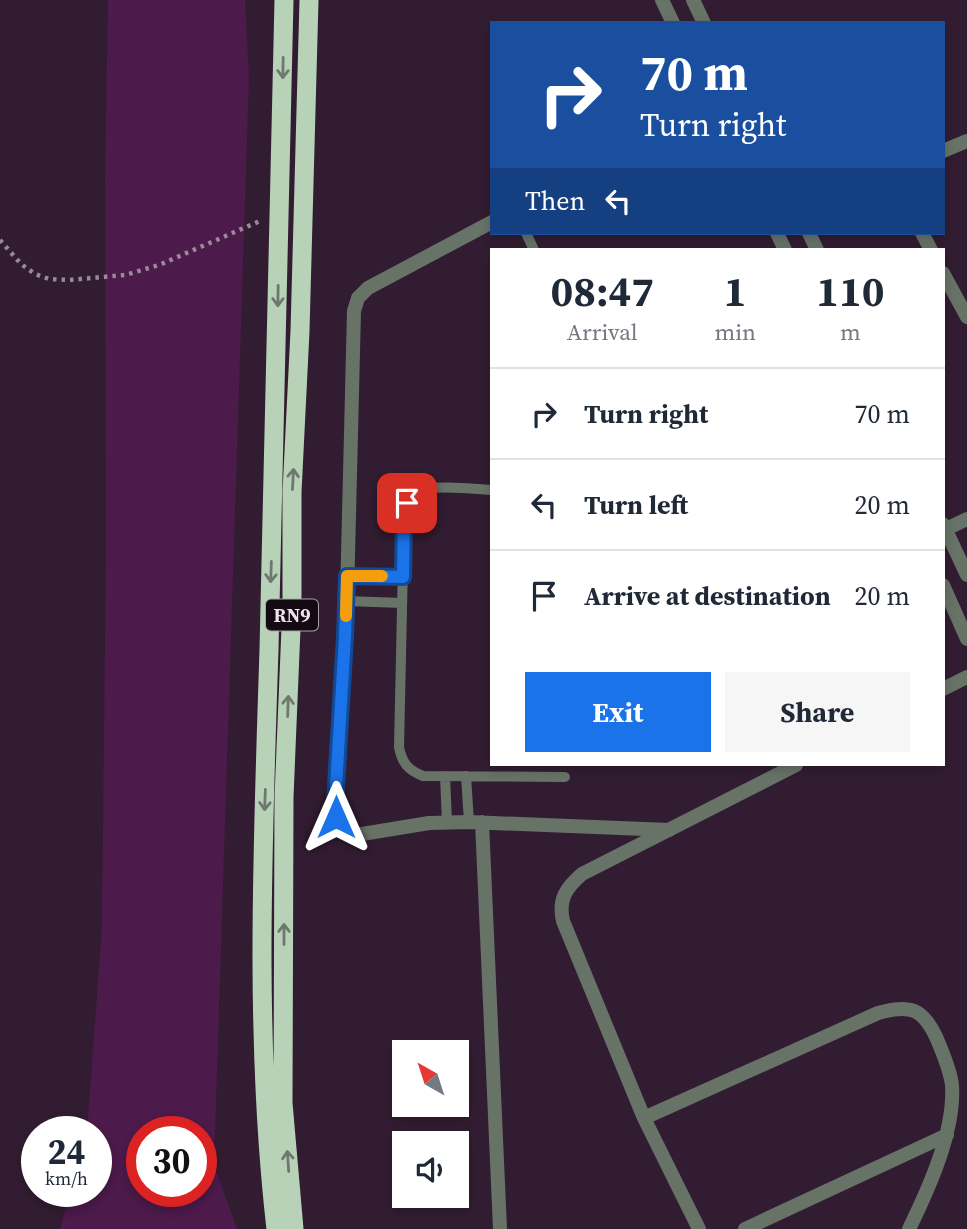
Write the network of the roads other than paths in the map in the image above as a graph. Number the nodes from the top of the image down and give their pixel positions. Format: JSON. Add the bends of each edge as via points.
{"nodes":[{"id":1,"x":284,"y":0,"type":"edge"},
{"id":2,"x":309,"y":0,"type":"edge"},
{"id":3,"x":662,"y":0,"type":"edge"},
{"id":4,"x":693,"y":0,"type":"edge"},
{"id":5,"x":672,"y":21,"type":"edge"},
{"id":6,"x":703,"y":21,"type":"edge"},
{"id":7,"x":967,"y":141,"type":"edge"},
{"id":8,"x":945,"y":150,"type":"edge"},
{"id":9,"x":490,"y":223,"type":"edge"},
{"id":10,"x":945,"y":277,"type":"edge"},
{"id":11,"x":967,"y":317,"type":"edge"},
{"id":12,"x":490,"y":490,"type":"edge"},
{"id":13,"x":967,"y":519,"type":"edge"},
{"id":14,"x":945,"y":526,"type":"edge"},
{"id":15,"x":945,"y":528,"type":"edge"},
{"id":16,"x":967,"y":575,"type":"edge"},
{"id":17,"x":347,"y":576,"type":"junction"},
{"id":18,"x":403,"y":577,"type":"junction"},
{"id":19,"x":945,"y":590,"type":"edge"},
{"id":20,"x":346,"y":601,"type":"junction"},
{"id":21,"x":402,"y":603,"type":"junction"},
{"id":22,"x":967,"y":639,"type":"edge"},
{"id":23,"x":967,"y":677,"type":"edge"},
{"id":24,"x":945,"y":688,"type":"edge"},
{"id":25,"x":794,"y":766,"type":"edge"},
{"id":26,"x":444,"y":776,"type":"junction"},
{"id":27,"x":466,"y":776,"type":"junction"},
{"id":28,"x":565,"y":777,"type":"dead end"},
{"id":29,"x":447,"y":822,"type":"junction"},
{"id":30,"x":475,"y":822,"type":"junction"},
{"id":31,"x":669,"y":830,"type":"junction"},
{"id":32,"x":644,"y":1118,"type":"junction"},
{"id":33,"x":947,"y":1135,"type":"junction"},
{"id":34,"x":276,"y":1229,"type":"edge"},
{"id":35,"x":294,"y":1229,"type":"edge"},
{"id":36,"x":500,"y":1229,"type":"edge"},
{"id":37,"x":699,"y":1229,"type":"edge"},
{"id":38,"x":745,"y":1229,"type":"edge"},
{"id":39,"x":909,"y":1229,"type":"edge"}],
"edges":[{"from":1,"to":34,"type":"highway","number":"RN9","one_way":true,"via":[[262,986]]},
{"from":35,"to":2,"type":"highway","number":"RN9","one_way":true,"via":[[283,1103],[284,797]]},
{"from":3,"to":5,"type":"street"},
{"from":4,"to":6,"type":"street"},
{"from":7,"to":8,"type":"street"},
{"from":9,"to":17,"type":"street","via":[[368,288],[358,298],[353,328]]},
{"from":10,"to":11,"type":"street"},
{"from":12,"to":18,"type":"lane","via":[[417,492],[407,503],[404,517]]},
{"from":13,"to":14,"type":"street"},
{"from":15,"to":16,"type":"street"},
{"from":17,"to":18,"type":"lane"},
{"from":17,"to":20,"type":"street"},
{"from":18,"to":21,"type":"lane"},
{"from":19,"to":22,"type":"street"},
{"from":20,"to":21,"type":"lane"},
{"from":20,"to":29,"type":"street","via":[[335,803],[339,824],[348,834],[356,835]]},
{"from":21,"to":26,"type":"lane","via":[[401,760],[423,776]]},
{"from":23,"to":24,"type":"street"},
{"from":25,"to":31,"type":"street"},
{"from":26,"to":27,"type":"lane"},
{"from":26,"to":29,"type":"lane"},
{"from":27,"to":28,"type":"lane"},
{"from":27,"to":30,"type":"lane"},
{"from":29,"to":30,"type":"street"},
{"from":30,"to":31,"type":"street"},
{"from":30,"to":36,"type":"street"},
{"from":31,"to":32,"type":"street","via":[[582,874],[561,901],[563,921]]},
{"from":32,"to":33,"type":"street","via":[[894,1008],[922,1014],[945,1058],[952,1083]]},
{"from":32,"to":37,"type":"street"},
{"from":33,"to":38,"type":"street"},
{"from":33,"to":39,"type":"street"}]}
